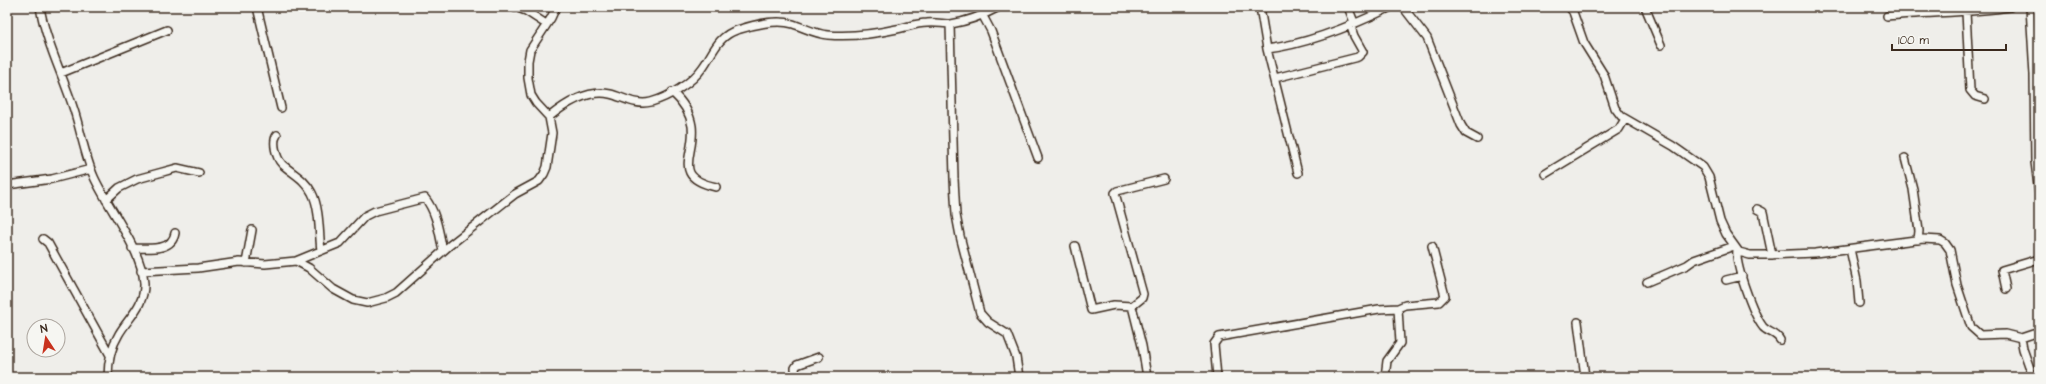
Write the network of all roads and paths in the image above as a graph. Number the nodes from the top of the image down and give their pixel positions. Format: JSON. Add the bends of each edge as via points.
{"nodes":[{"id":1,"x":40,"y":7,"type":"edge"},
{"id":2,"x":257,"y":7,"type":"edge"},
{"id":3,"x":515,"y":7,"type":"edge"},
{"id":4,"x":556,"y":7,"type":"edge"},
{"id":5,"x":999,"y":7,"type":"edge"},
{"id":6,"x":1260,"y":7,"type":"edge"},
{"id":7,"x":1348,"y":7,"type":"edge"},
{"id":8,"x":1391,"y":7,"type":"edge"},
{"id":9,"x":1403,"y":7,"type":"edge"},
{"id":10,"x":1569,"y":7,"type":"edge"},
{"id":11,"x":1644,"y":7,"type":"edge"},
{"id":12,"x":2010,"y":7,"type":"edge"},
{"id":13,"x":2030,"y":7,"type":"edge"},
{"id":14,"x":1966,"y":12,"type":"junction"},
{"id":15,"x":983,"y":16,"type":"junction"},
{"id":16,"x":1887,"y":16,"type":"dead end"},
{"id":17,"x":1352,"y":23,"type":"junction"},
{"id":18,"x":546,"y":24,"type":"junction"},
{"id":19,"x":950,"y":24,"type":"junction"},
{"id":20,"x":167,"y":30,"type":"dead end"},
{"id":21,"x":1661,"y":45,"type":"dead end"},
{"id":22,"x":1267,"y":49,"type":"junction"},
{"id":23,"x":61,"y":73,"type":"junction"},
{"id":24,"x":1275,"y":78,"type":"junction"},
{"id":25,"x":672,"y":92,"type":"junction"},
{"id":26,"x":2037,"y":97,"type":"edge"},
{"id":27,"x":1985,"y":99,"type":"dead end"},
{"id":28,"x":281,"y":108,"type":"dead end"},
{"id":29,"x":2037,"y":110,"type":"edge"},
{"id":30,"x":549,"y":117,"type":"junction"},
{"id":31,"x":1625,"y":119,"type":"junction"},
{"id":32,"x":277,"y":135,"type":"dead end"},
{"id":33,"x":1477,"y":140,"type":"dead end"},
{"id":34,"x":1038,"y":158,"type":"dead end"},
{"id":35,"x":1905,"y":158,"type":"dead end"},
{"id":36,"x":91,"y":169,"type":"junction"},
{"id":37,"x":199,"y":173,"type":"dead end"},
{"id":38,"x":1298,"y":173,"type":"dead end"},
{"id":39,"x":1545,"y":174,"type":"dead end"},
{"id":40,"x":1164,"y":179,"type":"dead end"},
{"id":41,"x":7,"y":185,"type":"edge"},
{"id":42,"x":716,"y":187,"type":"dead end"},
{"id":43,"x":2039,"y":194,"type":"edge"},
{"id":44,"x":106,"y":200,"type":"junction"},
{"id":45,"x":1757,"y":209,"type":"dead end"},
{"id":46,"x":252,"y":230,"type":"dead end"},
{"id":47,"x":175,"y":232,"type":"dead end"},
{"id":48,"x":43,"y":238,"type":"dead end"},
{"id":49,"x":1918,"y":240,"type":"junction"},
{"id":50,"x":1075,"y":246,"type":"dead end"},
{"id":51,"x":1432,"y":246,"type":"dead end"},
{"id":52,"x":132,"y":248,"type":"junction"},
{"id":53,"x":1736,"y":248,"type":"junction"},
{"id":54,"x":1850,"y":249,"type":"junction"},
{"id":55,"x":321,"y":251,"type":"junction"},
{"id":56,"x":443,"y":251,"type":"junction"},
{"id":57,"x":1772,"y":255,"type":"junction"},
{"id":58,"x":2039,"y":259,"type":"edge"},
{"id":59,"x":296,"y":261,"type":"junction"},
{"id":60,"x":246,"y":263,"type":"junction"},
{"id":61,"x":141,"y":271,"type":"junction"},
{"id":62,"x":1742,"y":276,"type":"junction"},
{"id":63,"x":1726,"y":280,"type":"dead end"},
{"id":64,"x":1647,"y":282,"type":"dead end"},
{"id":65,"x":2006,"y":289,"type":"dead end"},
{"id":66,"x":1859,"y":303,"type":"dead end"},
{"id":67,"x":1132,"y":306,"type":"junction"},
{"id":68,"x":1398,"y":308,"type":"junction"},
{"id":69,"x":1578,"y":322,"type":"dead end"},
{"id":70,"x":2039,"y":332,"type":"edge"},
{"id":71,"x":2021,"y":338,"type":"junction"},
{"id":72,"x":1780,"y":340,"type":"dead end"},
{"id":73,"x":110,"y":355,"type":"junction"},
{"id":74,"x":819,"y":357,"type":"dead end"},
{"id":75,"x":108,"y":377,"type":"edge"},
{"id":76,"x":796,"y":377,"type":"edge"},
{"id":77,"x":1019,"y":377,"type":"edge"},
{"id":78,"x":1147,"y":377,"type":"edge"},
{"id":79,"x":1217,"y":377,"type":"edge"},
{"id":80,"x":1385,"y":377,"type":"edge"},
{"id":81,"x":1585,"y":377,"type":"edge"},
{"id":82,"x":2033,"y":377,"type":"edge"}],
"edges":[{"from":1,"to":23,"type":"street","via":[[49,46]]},
{"from":2,"to":28,"type":"street"},
{"from":3,"to":18,"type":"street","via":[[526,10]]},
{"from":4,"to":18,"type":"street"},
{"from":5,"to":15,"type":"street"},
{"from":6,"to":22,"type":"street"},
{"from":7,"to":17,"type":"street"},
{"from":8,"to":17,"type":"street"},
{"from":9,"to":33,"type":"street","via":[[1427,38],[1461,125],[1466,133]]},
{"from":10,"to":31,"type":"street","via":[[1586,48],[1604,75],[1615,108]]},
{"from":11,"to":21,"type":"street"},
{"from":12,"to":14,"type":"street"},
{"from":13,"to":26,"type":"street"},
{"from":14,"to":16,"type":"street"},
{"from":14,"to":27,"type":"street","via":[[1970,90],[1975,96]]},
{"from":15,"to":19,"type":"street"},
{"from":15,"to":34,"type":"street","via":[[991,31]]},
{"from":17,"to":22,"type":"street","via":[[1311,38]]},
{"from":17,"to":24,"type":"street","via":[[1354,36],[1363,52],[1358,57]]},
{"from":18,"to":30,"type":"street","via":[[530,50],[528,78],[533,99]]},
{"from":19,"to":25,"type":"street","via":[[926,23],[849,36],[815,33],[787,22],[736,30],[720,40],[696,75]]},
{"from":19,"to":77,"type":"street","via":[[954,179],[960,236],[980,313],[988,322],[1007,334],[1016,357]]},
{"from":20,"to":23,"type":"street"},
{"from":22,"to":24,"type":"street"},
{"from":23,"to":36,"type":"street"},
{"from":24,"to":38,"type":"street"},
{"from":25,"to":30,"type":"street","via":[[643,103],[609,93],[588,96],[567,104]]},
{"from":25,"to":42,"type":"street","via":[[689,115],[692,128],[688,166],[692,175],[704,185]]},
{"from":26,"to":29,"type":"street"},
{"from":29,"to":43,"type":"street","via":[[2035,162]]},
{"from":30,"to":56,"type":"street","via":[[552,133],[547,167],[539,181],[515,194]]},
{"from":31,"to":39,"type":"street","via":[[1619,129]]},
{"from":31,"to":53,"type":"street","via":[[1673,146],[1703,167],[1709,177],[1720,221]]},
{"from":32,"to":55,"type":"street","via":[[274,142],[280,161],[307,184],[313,195]]},
{"from":35,"to":49,"type":"street","via":[[1914,195]]},
{"from":36,"to":41,"type":"street","via":[[52,179]]},
{"from":36,"to":44,"type":"street"},
{"from":37,"to":44,"type":"street","via":[[177,168],[138,179],[119,188]]},
{"from":40,"to":67,"type":"street","via":[[1115,193],[1143,294],[1139,302]]},
{"from":44,"to":52,"type":"street"},
{"from":45,"to":57,"type":"street","via":[[1763,212]]},
{"from":46,"to":60,"type":"street"},
{"from":47,"to":52,"type":"street","via":[[174,239],[169,244],[158,248]]},
{"from":48,"to":73,"type":"street","via":[[48,242]]},
{"from":49,"to":54,"type":"street"},
{"from":49,"to":71,"type":"street","via":[[1940,240],[1950,250],[1958,285],[1975,332],[1980,335],[2005,334]]},
{"from":50,"to":67,"type":"street","via":[[1091,310]]},
{"from":51,"to":68,"type":"street","via":[[1444,289],[1444,299]]},
{"from":52,"to":61,"type":"street"},
{"from":53,"to":57,"type":"street","via":[[1750,254]]},
{"from":53,"to":62,"type":"street","via":[[1737,263]]},
{"from":53,"to":64,"type":"street","via":[[1694,260]]},
{"from":54,"to":57,"type":"street"},
{"from":54,"to":66,"type":"street"},
{"from":55,"to":56,"type":"street","via":[[340,242],[365,216],[425,198],[436,219]]},
{"from":55,"to":59,"type":"street"},
{"from":56,"to":59,"type":"street","via":[[396,293],[367,303],[344,296],[309,268]]},
{"from":58,"to":65,"type":"street","via":[[2002,270]]},
{"from":59,"to":60,"type":"street"},
{"from":60,"to":61,"type":"street"},
{"from":61,"to":73,"type":"street","via":[[144,283],[142,300],[119,334]]},
{"from":62,"to":63,"type":"street"},
{"from":62,"to":72,"type":"street","via":[[1762,326],[1777,335]]},
{"from":67,"to":78,"type":"street"},
{"from":68,"to":79,"type":"street","via":[[1379,309],[1219,337],[1214,344]]},
{"from":68,"to":80,"type":"street","via":[[1400,343],[1387,361]]},
{"from":69,"to":81,"type":"street"},
{"from":70,"to":71,"type":"street"},
{"from":71,"to":82,"type":"street"},
{"from":73,"to":75,"type":"street"},
{"from":74,"to":76,"type":"street","via":[[797,365]]}]}
